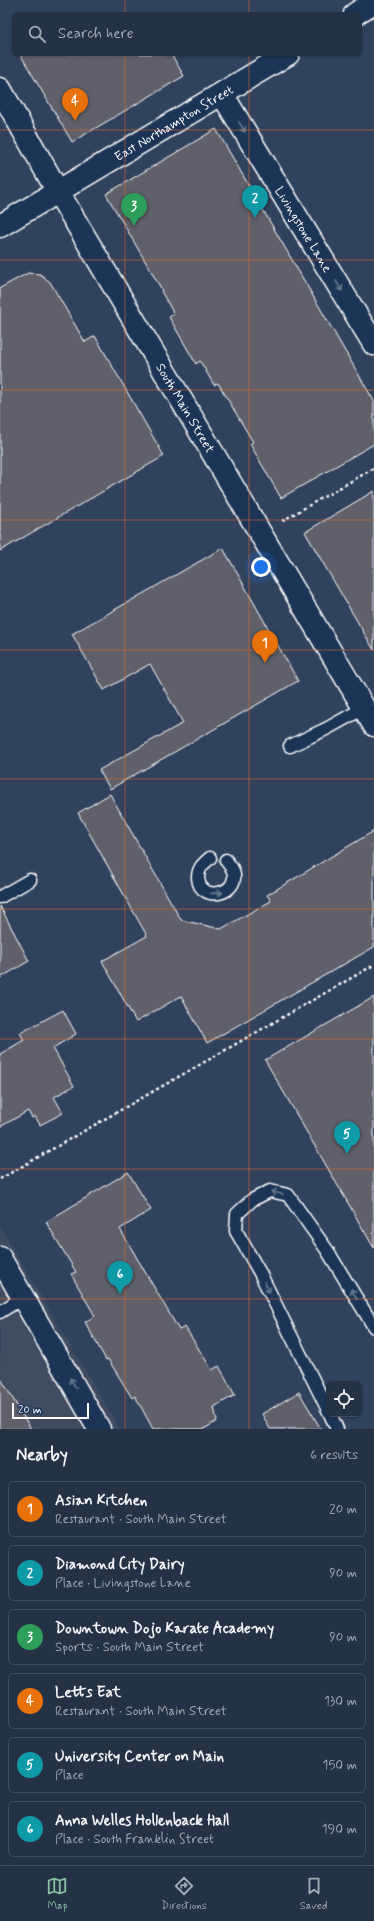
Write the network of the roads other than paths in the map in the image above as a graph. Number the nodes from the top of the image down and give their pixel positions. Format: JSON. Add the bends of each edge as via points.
{"nodes":[{"id":1,"x":374,"y":2,"type":"edge"},
{"id":2,"x":357,"y":12,"type":"edge"},
{"id":3,"x":285,"y":56,"type":"edge"},
{"id":4,"x":0,"y":90,"type":"edge"},
{"id":5,"x":222,"y":94,"type":"junction"},
{"id":6,"x":58,"y":192,"type":"junction"},
{"id":7,"x":0,"y":226,"type":"edge"},
{"id":8,"x":374,"y":344,"type":"edge"},
{"id":9,"x":369,"y":717,"type":"edge"},
{"id":10,"x":290,"y":746,"type":"dead end"},
{"id":11,"x":210,"y":858,"type":"dead end"},
{"id":12,"x":226,"y":860,"type":"dead end"},
{"id":13,"x":30,"y":880,"type":"dead end"},
{"id":14,"x":0,"y":897,"type":"edge"},
{"id":15,"x":0,"y":1258,"type":"edge"},
{"id":16,"x":24,"y":1297,"type":"junction"},
{"id":17,"x":0,"y":1312,"type":"edge"},
{"id":18,"x":374,"y":1328,"type":"edge"},
{"id":19,"x":326,"y":1407,"type":"edge"},
{"id":20,"x":331,"y":1417,"type":"edge"},
{"id":21,"x":99,"y":1429,"type":"edge"},
{"id":22,"x":337,"y":1429,"type":"edge"}],
"edges":[{"from":1,"to":2,"type":"street"},
{"from":3,"to":5,"type":"street","name":"East Northampton Street"},
{"from":4,"to":6,"type":"street","name":"South Main Street"},
{"from":5,"to":6,"type":"street","name":"East Northampton Street"},
{"from":5,"to":8,"type":"street","name":"Livingstone Lane","one_way":true},
{"from":6,"to":7,"type":"street","name":"East Northampton Street"},
{"from":6,"to":9,"type":"street","name":"South Main Street"},
{"from":9,"to":10,"type":"lane","via":[[326,729]]},
{"from":11,"to":12,"type":"lane","one_way":true,"via":[[201,866],[198,881],[202,888],[216,894],[224,892],[234,880],[233,871]]},
{"from":13,"to":14,"type":"lane"},
{"from":15,"to":16,"type":"street"},
{"from":16,"to":17,"type":"lane"},
{"from":21,"to":16,"type":"street","one_way":true},
{"from":18,"to":19,"type":"lane","one_way":true,"via":[[327,1250],[288,1195],[270,1191],[252,1200],[237,1214],[236,1231],[260,1273]]},
{"from":20,"to":22,"type":"lane"}]}
